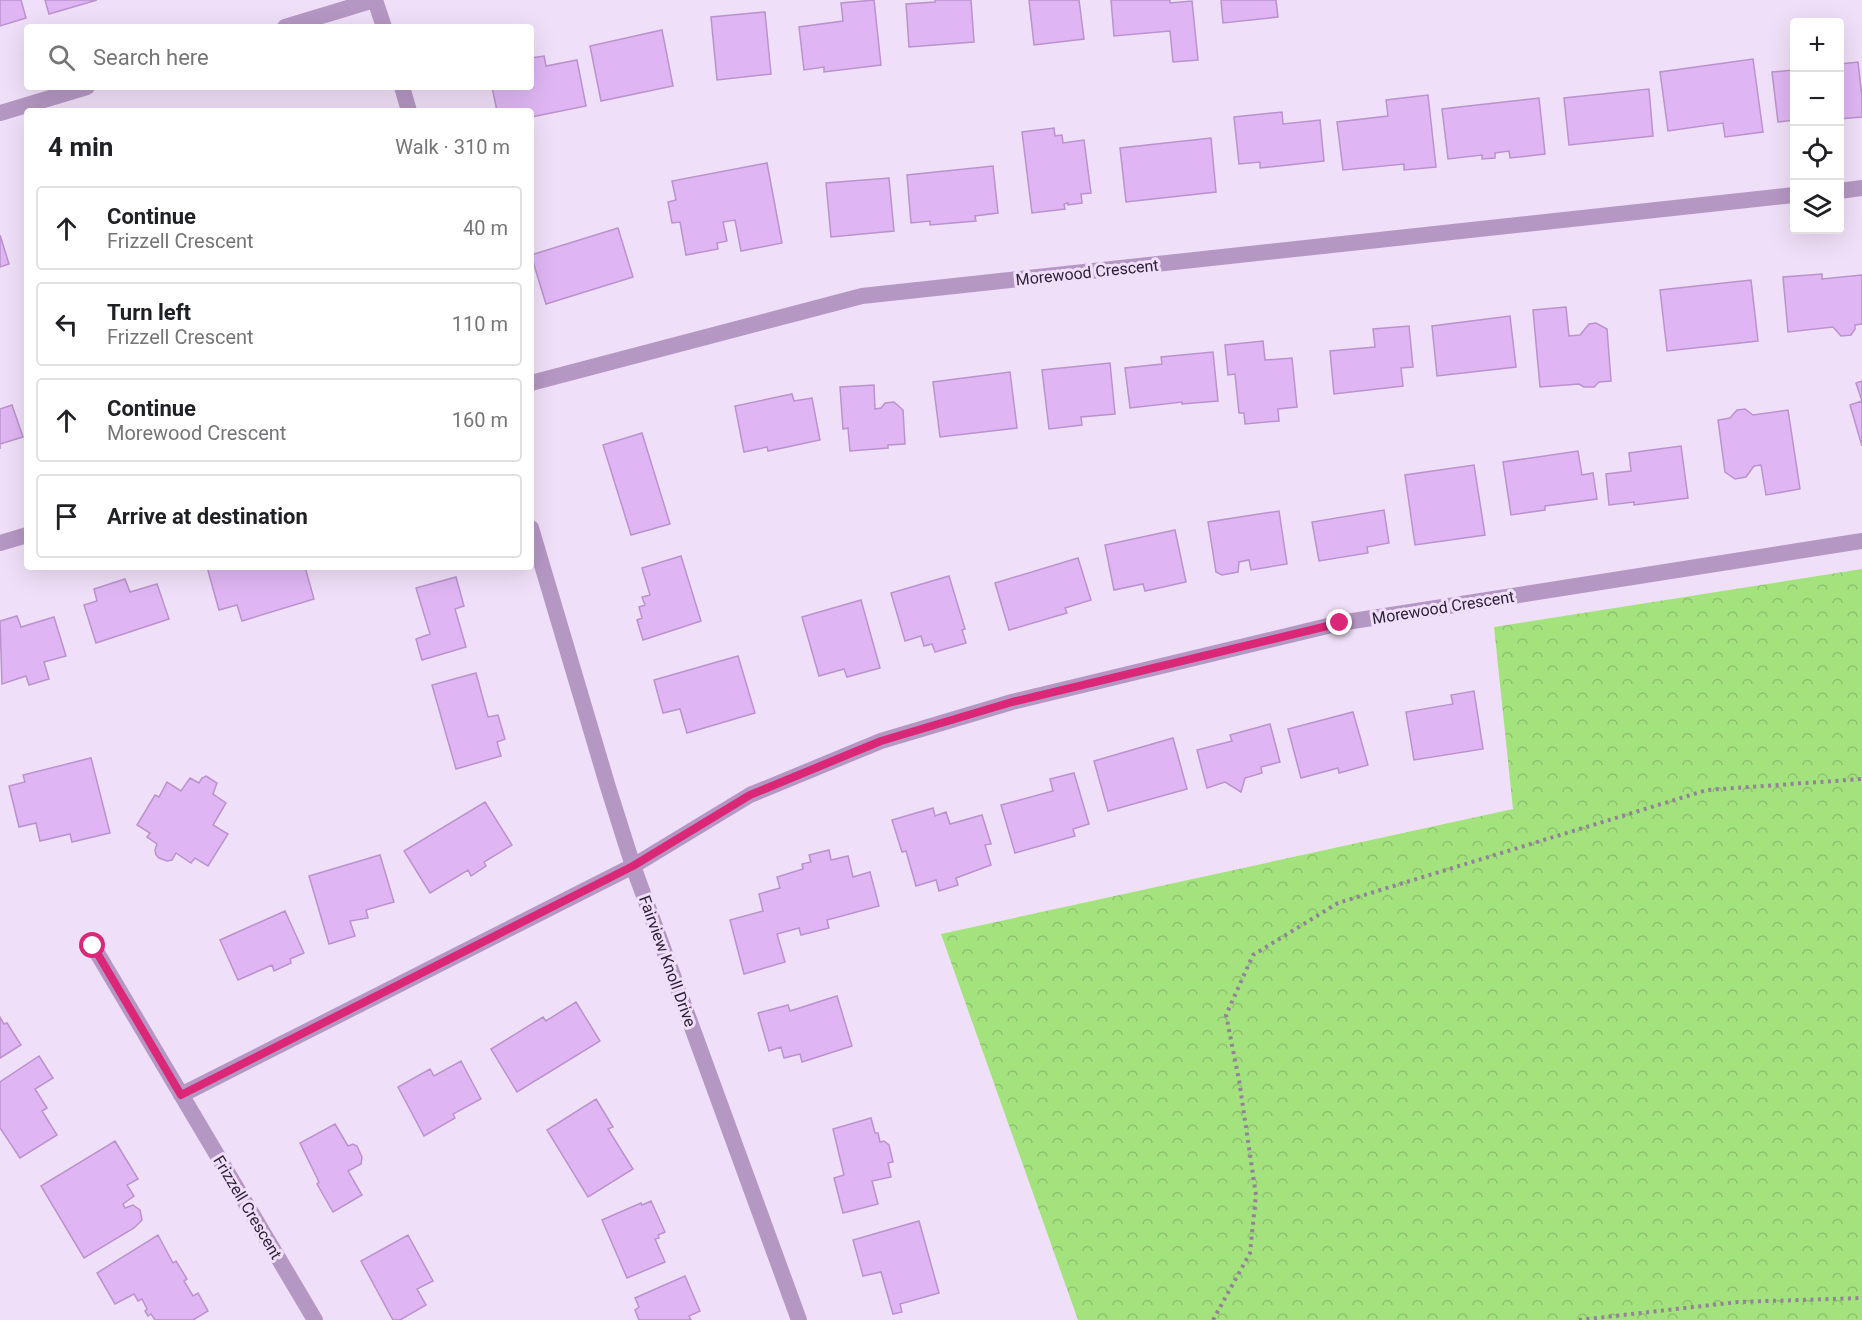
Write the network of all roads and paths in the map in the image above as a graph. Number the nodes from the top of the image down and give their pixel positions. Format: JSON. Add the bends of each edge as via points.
{"nodes":[{"id":1,"x":375,"y":0,"type":"edge"},
{"id":2,"x":295,"y":24,"type":"edge"},
{"id":3,"x":383,"y":24,"type":"edge"},
{"id":4,"x":77,"y":90,"type":"edge"},
{"id":5,"x":403,"y":90,"type":"edge"},
{"id":6,"x":408,"y":108,"type":"edge"},
{"id":7,"x":0,"y":113,"type":"edge"},
{"id":8,"x":1862,"y":188,"type":"edge"},
{"id":9,"x":1844,"y":190,"type":"edge"},
{"id":10,"x":1790,"y":195,"type":"edge"},
{"id":11,"x":534,"y":382,"type":"edge"},
{"id":12,"x":24,"y":536,"type":"edge"},
{"id":13,"x":534,"y":538,"type":"edge"},
{"id":14,"x":1862,"y":541,"type":"edge"},
{"id":15,"x":0,"y":543,"type":"edge"},
{"id":16,"x":1862,"y":779,"type":"edge"},
{"id":17,"x":633,"y":866,"type":"junction"},
{"id":18,"x":93,"y":946,"type":"dead end"},
{"id":19,"x":181,"y":1095,"type":"junction"},
{"id":20,"x":1862,"y":1298,"type":"edge"},
{"id":21,"x":315,"y":1320,"type":"edge"},
{"id":22,"x":799,"y":1320,"type":"edge"},
{"id":23,"x":1213,"y":1320,"type":"edge"},
{"id":24,"x":1579,"y":1320,"type":"edge"}],
"edges":[{"from":1,"to":2,"type":"street"},
{"from":1,"to":3,"type":"street"},
{"from":4,"to":7,"type":"street"},
{"from":5,"to":6,"type":"street"},
{"from":8,"to":9,"type":"street"},
{"from":10,"to":11,"type":"street","name":"Morewood Crescent","via":[[862,296]]},
{"from":12,"to":15,"type":"street"},
{"from":13,"to":17,"type":"street","name":"Fairview Knoll Drive"},
{"from":14,"to":17,"type":"street","name":"Morewood Crescent","via":[[1340,623],[1012,702],[881,741],[750,795]]},
{"from":16,"to":23,"type":"path","via":[[1707,790],[1338,903],[1253,955],[1226,1016],[1241,1092],[1255,1207],[1250,1252]]},
{"from":17,"to":19,"type":"street"},
{"from":17,"to":22,"type":"street","name":"Fairview Knoll Drive"},
{"from":18,"to":19,"type":"street","name":"Frizzell Crescent"},
{"from":19,"to":21,"type":"street","name":"Frizzell Crescent"},
{"from":20,"to":24,"type":"path","via":[[1738,1302]]}]}
